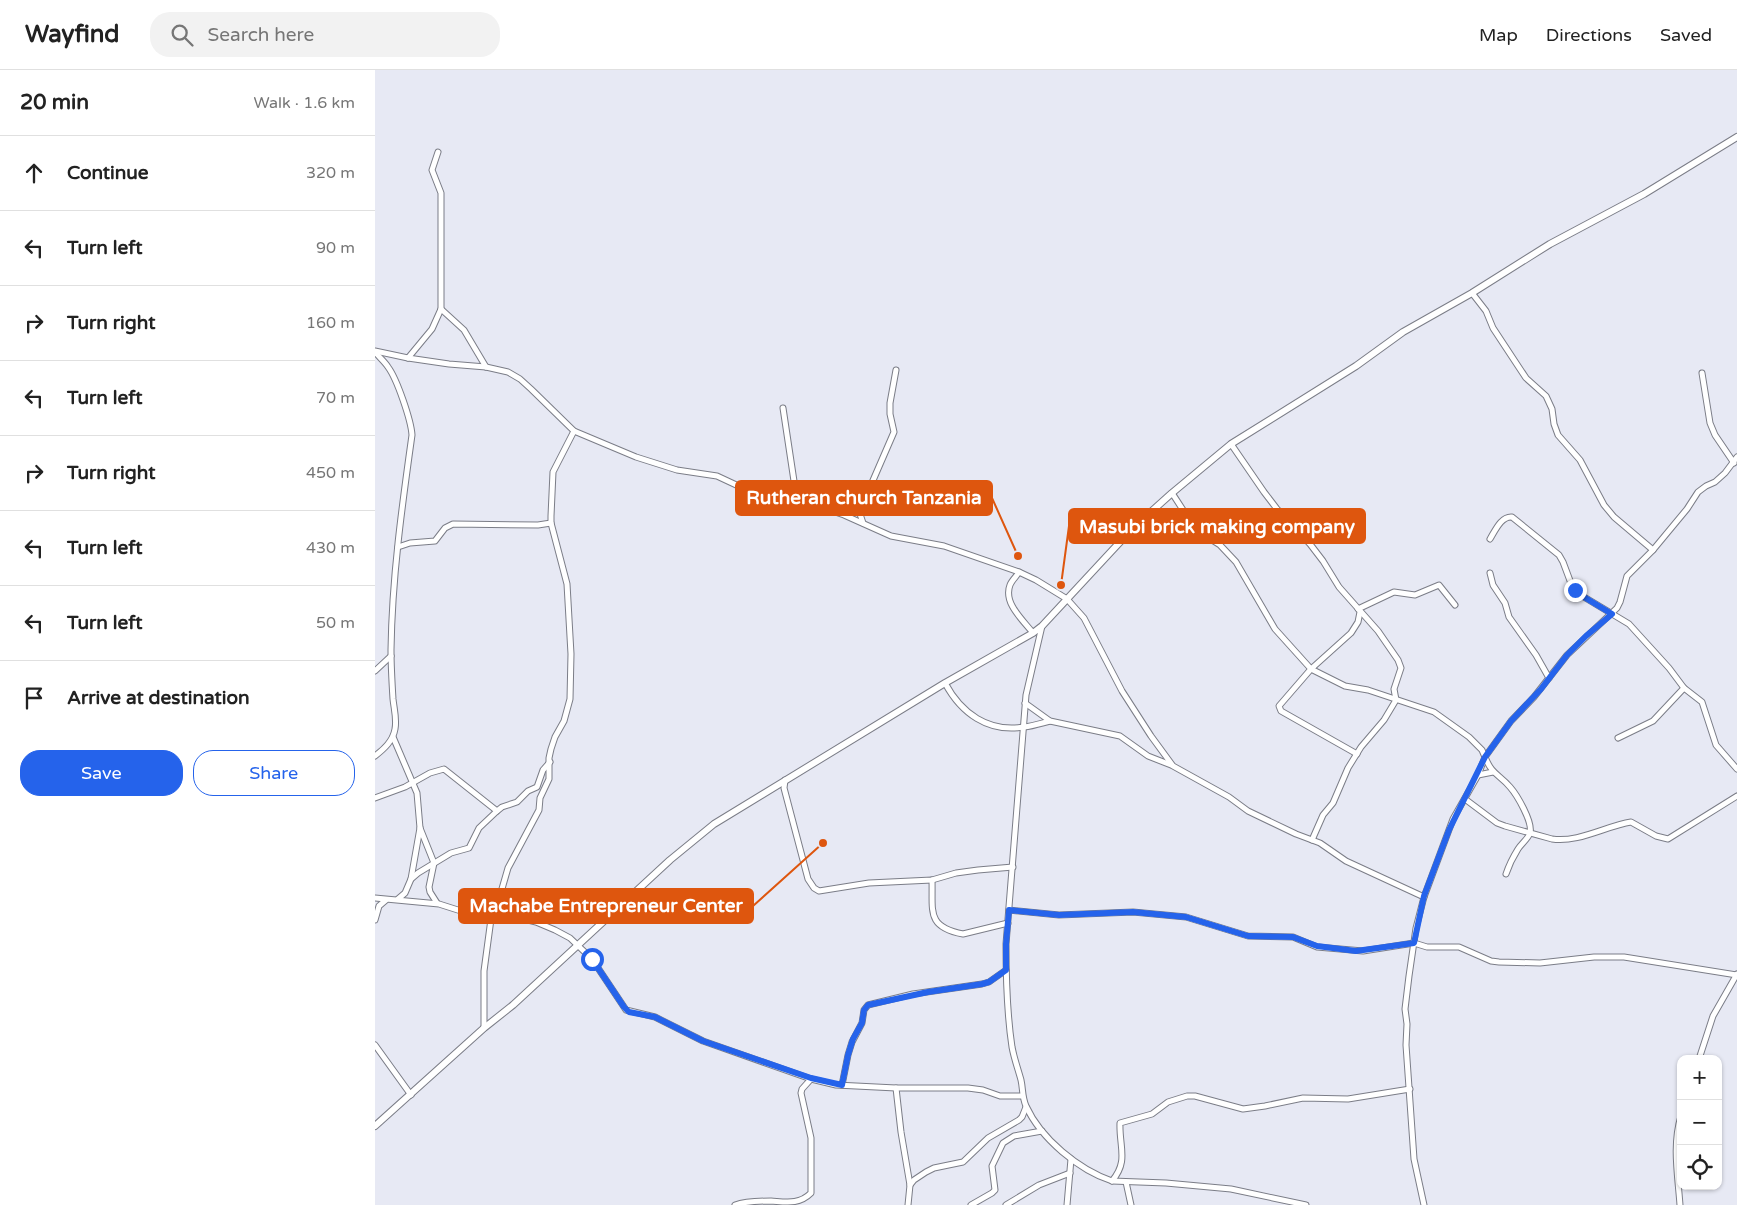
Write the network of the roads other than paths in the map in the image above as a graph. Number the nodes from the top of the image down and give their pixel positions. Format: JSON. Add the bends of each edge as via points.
{"nodes":[{"id":1,"x":1737,"y":137,"type":"edge"},
{"id":2,"x":438,"y":152,"type":"dead end"},
{"id":3,"x":1472,"y":293,"type":"junction"},
{"id":4,"x":441,"y":309,"type":"junction"},
{"id":5,"x":375,"y":351,"type":"edge"},
{"id":6,"x":408,"y":358,"type":"junction"},
{"id":7,"x":486,"y":367,"type":"junction"},
{"id":8,"x":896,"y":370,"type":"dead end"},
{"id":9,"x":1702,"y":373,"type":"dead end"},
{"id":10,"x":783,"y":408,"type":"dead end"},
{"id":11,"x":574,"y":431,"type":"junction"},
{"id":12,"x":1231,"y":444,"type":"junction"},
{"id":13,"x":1737,"y":457,"type":"edge"},
{"id":14,"x":1734,"y":462,"type":"junction"},
{"id":15,"x":1172,"y":493,"type":"junction"},
{"id":16,"x":797,"y":501,"type":"junction"},
{"id":17,"x":551,"y":523,"type":"junction"},
{"id":18,"x":863,"y":523,"type":"junction"},
{"id":19,"x":1490,"y":539,"type":"dead end"},
{"id":20,"x":398,"y":547,"type":"junction"},
{"id":21,"x":1653,"y":550,"type":"junction"},
{"id":22,"x":1019,"y":572,"type":"junction"},
{"id":23,"x":1490,"y":573,"type":"dead end"},
{"id":24,"x":1067,"y":599,"type":"junction"},
{"id":25,"x":1455,"y":605,"type":"dead end"},
{"id":26,"x":1359,"y":611,"type":"junction"},
{"id":27,"x":1612,"y":614,"type":"junction"},
{"id":28,"x":1042,"y":626,"type":"junction"},
{"id":29,"x":1033,"y":633,"type":"junction"},
{"id":30,"x":391,"y":656,"type":"junction"},
{"id":31,"x":1311,"y":669,"type":"junction"},
{"id":32,"x":375,"y":671,"type":"edge"},
{"id":33,"x":1549,"y":678,"type":"junction"},
{"id":34,"x":945,"y":683,"type":"junction"},
{"id":35,"x":1684,"y":688,"type":"junction"},
{"id":36,"x":1396,"y":700,"type":"junction"},
{"id":37,"x":1025,"y":703,"type":"junction"},
{"id":38,"x":1050,"y":721,"type":"junction"},
{"id":39,"x":1023,"y":727,"type":"junction"},
{"id":40,"x":393,"y":737,"type":"junction"},
{"id":41,"x":1618,"y":738,"type":"dead end"},
{"id":42,"x":1357,"y":754,"type":"junction"},
{"id":43,"x":375,"y":756,"type":"edge"},
{"id":44,"x":1485,"y":757,"type":"junction"},
{"id":45,"x":550,"y":762,"type":"junction"},
{"id":46,"x":1173,"y":766,"type":"junction"},
{"id":47,"x":1737,"y":769,"type":"edge"},
{"id":48,"x":1493,"y":772,"type":"junction"},
{"id":49,"x":1478,"y":775,"type":"junction"},
{"id":50,"x":785,"y":780,"type":"junction"},
{"id":51,"x":414,"y":783,"type":"junction"},
{"id":52,"x":1737,"y":796,"type":"edge"},
{"id":53,"x":375,"y":798,"type":"edge"},
{"id":54,"x":1465,"y":799,"type":"junction"},
{"id":55,"x":497,"y":811,"type":"junction"},
{"id":56,"x":419,"y":828,"type":"junction"},
{"id":57,"x":1530,"y":833,"type":"junction"},
{"id":58,"x":1312,"y":840,"type":"junction"},
{"id":59,"x":434,"y":863,"type":"junction"},
{"id":60,"x":1013,"y":867,"type":"junction"},
{"id":61,"x":1506,"y":874,"type":"dead end"},
{"id":62,"x":411,"y":879,"type":"junction"},
{"id":63,"x":932,"y":880,"type":"junction"},
{"id":64,"x":1424,"y":896,"type":"junction"},
{"id":65,"x":375,"y":898,"type":"edge"},
{"id":66,"x":398,"y":899,"type":"junction"},
{"id":67,"x":386,"y":900,"type":"junction"},
{"id":68,"x":437,"y":903,"type":"junction"},
{"id":69,"x":377,"y":907,"type":"edge"},
{"id":70,"x":1009,"y":910,"type":"junction"},
{"id":71,"x":491,"y":919,"type":"junction"},
{"id":72,"x":375,"y":920,"type":"edge"},
{"id":73,"x":1008,"y":923,"type":"junction"},
{"id":74,"x":1414,"y":943,"type":"junction"},
{"id":75,"x":578,"y":944,"type":"junction"},
{"id":76,"x":1006,"y":970,"type":"junction"},
{"id":77,"x":1737,"y":974,"type":"edge"},
{"id":78,"x":484,"y":1028,"type":"junction"},
{"id":79,"x":375,"y":1045,"type":"edge"},
{"id":80,"x":1700,"y":1055,"type":"edge"},
{"id":81,"x":811,"y":1078,"type":"junction"},
{"id":82,"x":842,"y":1085,"type":"junction"},
{"id":83,"x":896,"y":1088,"type":"junction"},
{"id":84,"x":1410,"y":1088,"type":"junction"},
{"id":85,"x":411,"y":1095,"type":"junction"},
{"id":86,"x":1022,"y":1096,"type":"junction"},
{"id":87,"x":1026,"y":1107,"type":"junction"},
{"id":88,"x":375,"y":1126,"type":"edge"},
{"id":89,"x":1677,"y":1128,"type":"edge"},
{"id":90,"x":1042,"y":1131,"type":"junction"},
{"id":91,"x":1071,"y":1160,"type":"junction"},
{"id":92,"x":1070,"y":1173,"type":"junction"},
{"id":93,"x":1113,"y":1182,"type":"junction"},
{"id":94,"x":1126,"y":1182,"type":"junction"},
{"id":95,"x":911,"y":1185,"type":"junction"},
{"id":96,"x":735,"y":1205,"type":"edge"},
{"id":97,"x":792,"y":1205,"type":"edge"},
{"id":98,"x":908,"y":1205,"type":"edge"},
{"id":99,"x":971,"y":1205,"type":"edge"},
{"id":100,"x":1006,"y":1205,"type":"edge"},
{"id":101,"x":1067,"y":1205,"type":"edge"},
{"id":102,"x":1131,"y":1205,"type":"edge"},
{"id":103,"x":1306,"y":1205,"type":"edge"},
{"id":104,"x":1424,"y":1205,"type":"edge"},
{"id":105,"x":1680,"y":1205,"type":"edge"}],
"edges":[{"from":1,"to":3,"type":"street","via":[[1644,194],[1550,244]]},
{"from":2,"to":4,"type":"street","via":[[433,170],[441,193]]},
{"from":3,"to":12,"type":"street","via":[[1403,332],[1356,366]]},
{"from":3,"to":21,"type":"street","via":[[1526,378],[1546,396],[1558,435],[1580,460],[1608,511]]},
{"from":4,"to":6,"type":"street","via":[[432,329]]},
{"from":4,"to":7,"type":"street","via":[[463,330]]},
{"from":5,"to":6,"type":"street"},
{"from":5,"to":20,"type":"street","via":[[394,378],[413,435]]},
{"from":6,"to":7,"type":"street"},
{"from":7,"to":11,"type":"street","via":[[508,372],[520,379]]},
{"from":8,"to":18,"type":"street","via":[[890,403],[894,432],[861,508]]},
{"from":9,"to":14,"type":"street","via":[[1710,424]]},
{"from":10,"to":16,"type":"street"},
{"from":11,"to":16,"type":"street","via":[[655,464],[717,476],[762,497]]},
{"from":11,"to":17,"type":"street","via":[[553,472]]},
{"from":12,"to":15,"type":"street"},
{"from":12,"to":26,"type":"street","via":[[1268,498],[1310,544],[1339,588]]},
{"from":13,"to":14,"type":"street"},
{"from":14,"to":21,"type":"street","via":[[1715,482],[1697,492]]},
{"from":15,"to":24,"type":"street","via":[[1133,528]]},
{"from":15,"to":31,"type":"street","via":[[1196,530],[1220,545],[1236,562],[1275,629]]},
{"from":16,"to":18,"type":"street"},
{"from":17,"to":20,"type":"street","via":[[453,524],[445,528],[435,541]]},
{"from":17,"to":45,"type":"street","via":[[567,584],[571,680],[569,707],[554,741]]},
{"from":18,"to":22,"type":"street","via":[[898,538],[944,546]]},
{"from":19,"to":27,"type":"street","via":[[1503,519],[1515,519],[1559,555],[1579,594]]},
{"from":20,"to":30,"type":"street"},
{"from":21,"to":27,"type":"street","via":[[1627,576],[1620,602]]},
{"from":22,"to":24,"type":"street"},
{"from":22,"to":29,"type":"street","via":[[1010,585],[1009,600]]},
{"from":23,"to":33,"type":"street","via":[[1509,616]]},
{"from":24,"to":28,"type":"street"},
{"from":24,"to":46,"type":"street","via":[[1084,618],[1122,691]]},
{"from":25,"to":26,"type":"street","via":[[1439,585],[1415,595],[1393,592]]},
{"from":26,"to":31,"type":"street","via":[[1358,622],[1351,633]]},
{"from":26,"to":36,"type":"street","via":[[1379,631],[1400,664],[1393,691]]},
{"from":27,"to":33,"type":"street","via":[[1580,642]]},
{"from":27,"to":35,"type":"street","via":[[1629,624]]},
{"from":28,"to":29,"type":"street"},
{"from":28,"to":37,"type":"street"},
{"from":29,"to":34,"type":"street"},
{"from":30,"to":32,"type":"street"},
{"from":30,"to":40,"type":"street","via":[[396,722]]},
{"from":31,"to":36,"type":"street","via":[[1345,686]]},
{"from":31,"to":42,"type":"street","via":[[1279,703],[1279,709]]},
{"from":33,"to":44,"type":"street"},
{"from":34,"to":39,"type":"street","via":[[957,703],[972,716],[1002,727]]},
{"from":34,"to":50,"type":"street"},
{"from":35,"to":41,"type":"street","via":[[1653,721]]},
{"from":35,"to":47,"type":"street","via":[[1702,702],[1717,745]]},
{"from":36,"to":42,"type":"street","via":[[1385,720]]},
{"from":36,"to":44,"type":"street","via":[[1440,715],[1482,750]]},
{"from":37,"to":38,"type":"street"},
{"from":37,"to":39,"type":"street"},
{"from":38,"to":39,"type":"street"},
{"from":38,"to":46,"type":"street","via":[[1120,736],[1148,756]]},
{"from":39,"to":60,"type":"street"},
{"from":40,"to":43,"type":"street"},
{"from":40,"to":51,"type":"street"},
{"from":42,"to":58,"type":"street"},
{"from":44,"to":48,"type":"street"},
{"from":44,"to":49,"type":"street"},
{"from":45,"to":55,"type":"street","via":[[543,770],[537,787],[517,802]]},
{"from":45,"to":71,"type":"street","via":[[549,779],[540,798],[538,812],[508,868]]},
{"from":46,"to":58,"type":"street","via":[[1248,811]]},
{"from":48,"to":49,"type":"street"},
{"from":48,"to":57,"type":"street","via":[[1514,792],[1527,816]]},
{"from":49,"to":54,"type":"street"},
{"from":50,"to":63,"type":"street","via":[[783,788],[811,885],[816,890]]},
{"from":50,"to":75,"type":"street","via":[[714,824]]},
{"from":51,"to":53,"type":"street"},
{"from":51,"to":55,"type":"street","via":[[444,769]]},
{"from":51,"to":56,"type":"street","via":[[419,800]]},
{"from":52,"to":57,"type":"street","via":[[1668,839],[1631,822],[1558,840]]},
{"from":54,"to":57,"type":"street","via":[[1497,823]]},
{"from":54,"to":64,"type":"street","via":[[1453,819]]},
{"from":55,"to":59,"type":"street","via":[[479,828],[469,848]]},
{"from":56,"to":59,"type":"street"},
{"from":56,"to":62,"type":"street"},
{"from":57,"to":61,"type":"street"},
{"from":58,"to":64,"type":"street","via":[[1346,862]]},
{"from":59,"to":62,"type":"street"},
{"from":59,"to":68,"type":"street","via":[[429,887]]},
{"from":60,"to":63,"type":"street","via":[[972,871]]},
{"from":60,"to":70,"type":"street"},
{"from":62,"to":66,"type":"street","via":[[405,893]]},
{"from":63,"to":73,"type":"street","via":[[933,917],[939,925],[963,934]]},
{"from":64,"to":74,"type":"street"},
{"from":65,"to":67,"type":"street"},
{"from":66,"to":67,"type":"street"},
{"from":66,"to":68,"type":"street"},
{"from":67,"to":69,"type":"street"},
{"from":68,"to":71,"type":"street"},
{"from":69,"to":72,"type":"street"},
{"from":70,"to":73,"type":"street"},
{"from":70,"to":74,"type":"street","via":[[1059,915],[1133,912],[1186,917],[1248,936],[1293,937],[1317,946],[1356,951]]},
{"from":71,"to":75,"type":"street","via":[[516,917],[537,922]]},
{"from":71,"to":78,"type":"street","via":[[485,971]]},
{"from":73,"to":76,"type":"street"},
{"from":74,"to":77,"type":"street","via":[[1427,947],[1459,947],[1499,962],[1540,963],[1624,957]]},
{"from":74,"to":84,"type":"street","via":[[1405,1009]]},
{"from":75,"to":78,"type":"street"},
{"from":75,"to":81,"type":"street","via":[[629,1012],[655,1017],[703,1041]]},
{"from":76,"to":82,"type":"street","via":[[982,984],[868,1005],[853,1039]]},
{"from":76,"to":86,"type":"street","via":[[1012,1044]]},
{"from":77,"to":80,"type":"street","via":[[1713,1016]]},
{"from":78,"to":85,"type":"street"},
{"from":79,"to":85,"type":"street"},
{"from":81,"to":82,"type":"street"},
{"from":81,"to":97,"type":"street","via":[[801,1093],[811,1138],[811,1193]]},
{"from":82,"to":83,"type":"street"},
{"from":83,"to":86,"type":"street","via":[[967,1088],[1000,1096]]},
{"from":83,"to":95,"type":"street"},
{"from":84,"to":93,"type":"street","via":[[1348,1099],[1303,1098],[1243,1109],[1187,1096],[1169,1102],[1152,1114],[1120,1123],[1122,1161]]},
{"from":84,"to":104,"type":"street","via":[[1415,1159]]},
{"from":85,"to":88,"type":"street"},
{"from":86,"to":87,"type":"street"},
{"from":87,"to":90,"type":"street"},
{"from":87,"to":95,"type":"street","via":[[1019,1120],[988,1138],[967,1160],[926,1172]]},
{"from":89,"to":105,"type":"street"},
{"from":90,"to":91,"type":"street"},
{"from":90,"to":99,"type":"street","via":[[1005,1140],[992,1166],[995,1190]]},
{"from":91,"to":92,"type":"street"},
{"from":91,"to":93,"type":"street"},
{"from":92,"to":100,"type":"street","via":[[1039,1185]]},
{"from":92,"to":101,"type":"street"},
{"from":93,"to":94,"type":"street"},
{"from":94,"to":102,"type":"street"},
{"from":94,"to":103,"type":"street","via":[[1165,1182],[1231,1189]]},
{"from":95,"to":98,"type":"street"},
{"from":96,"to":97,"type":"street","via":[[764,1201]]}]}
